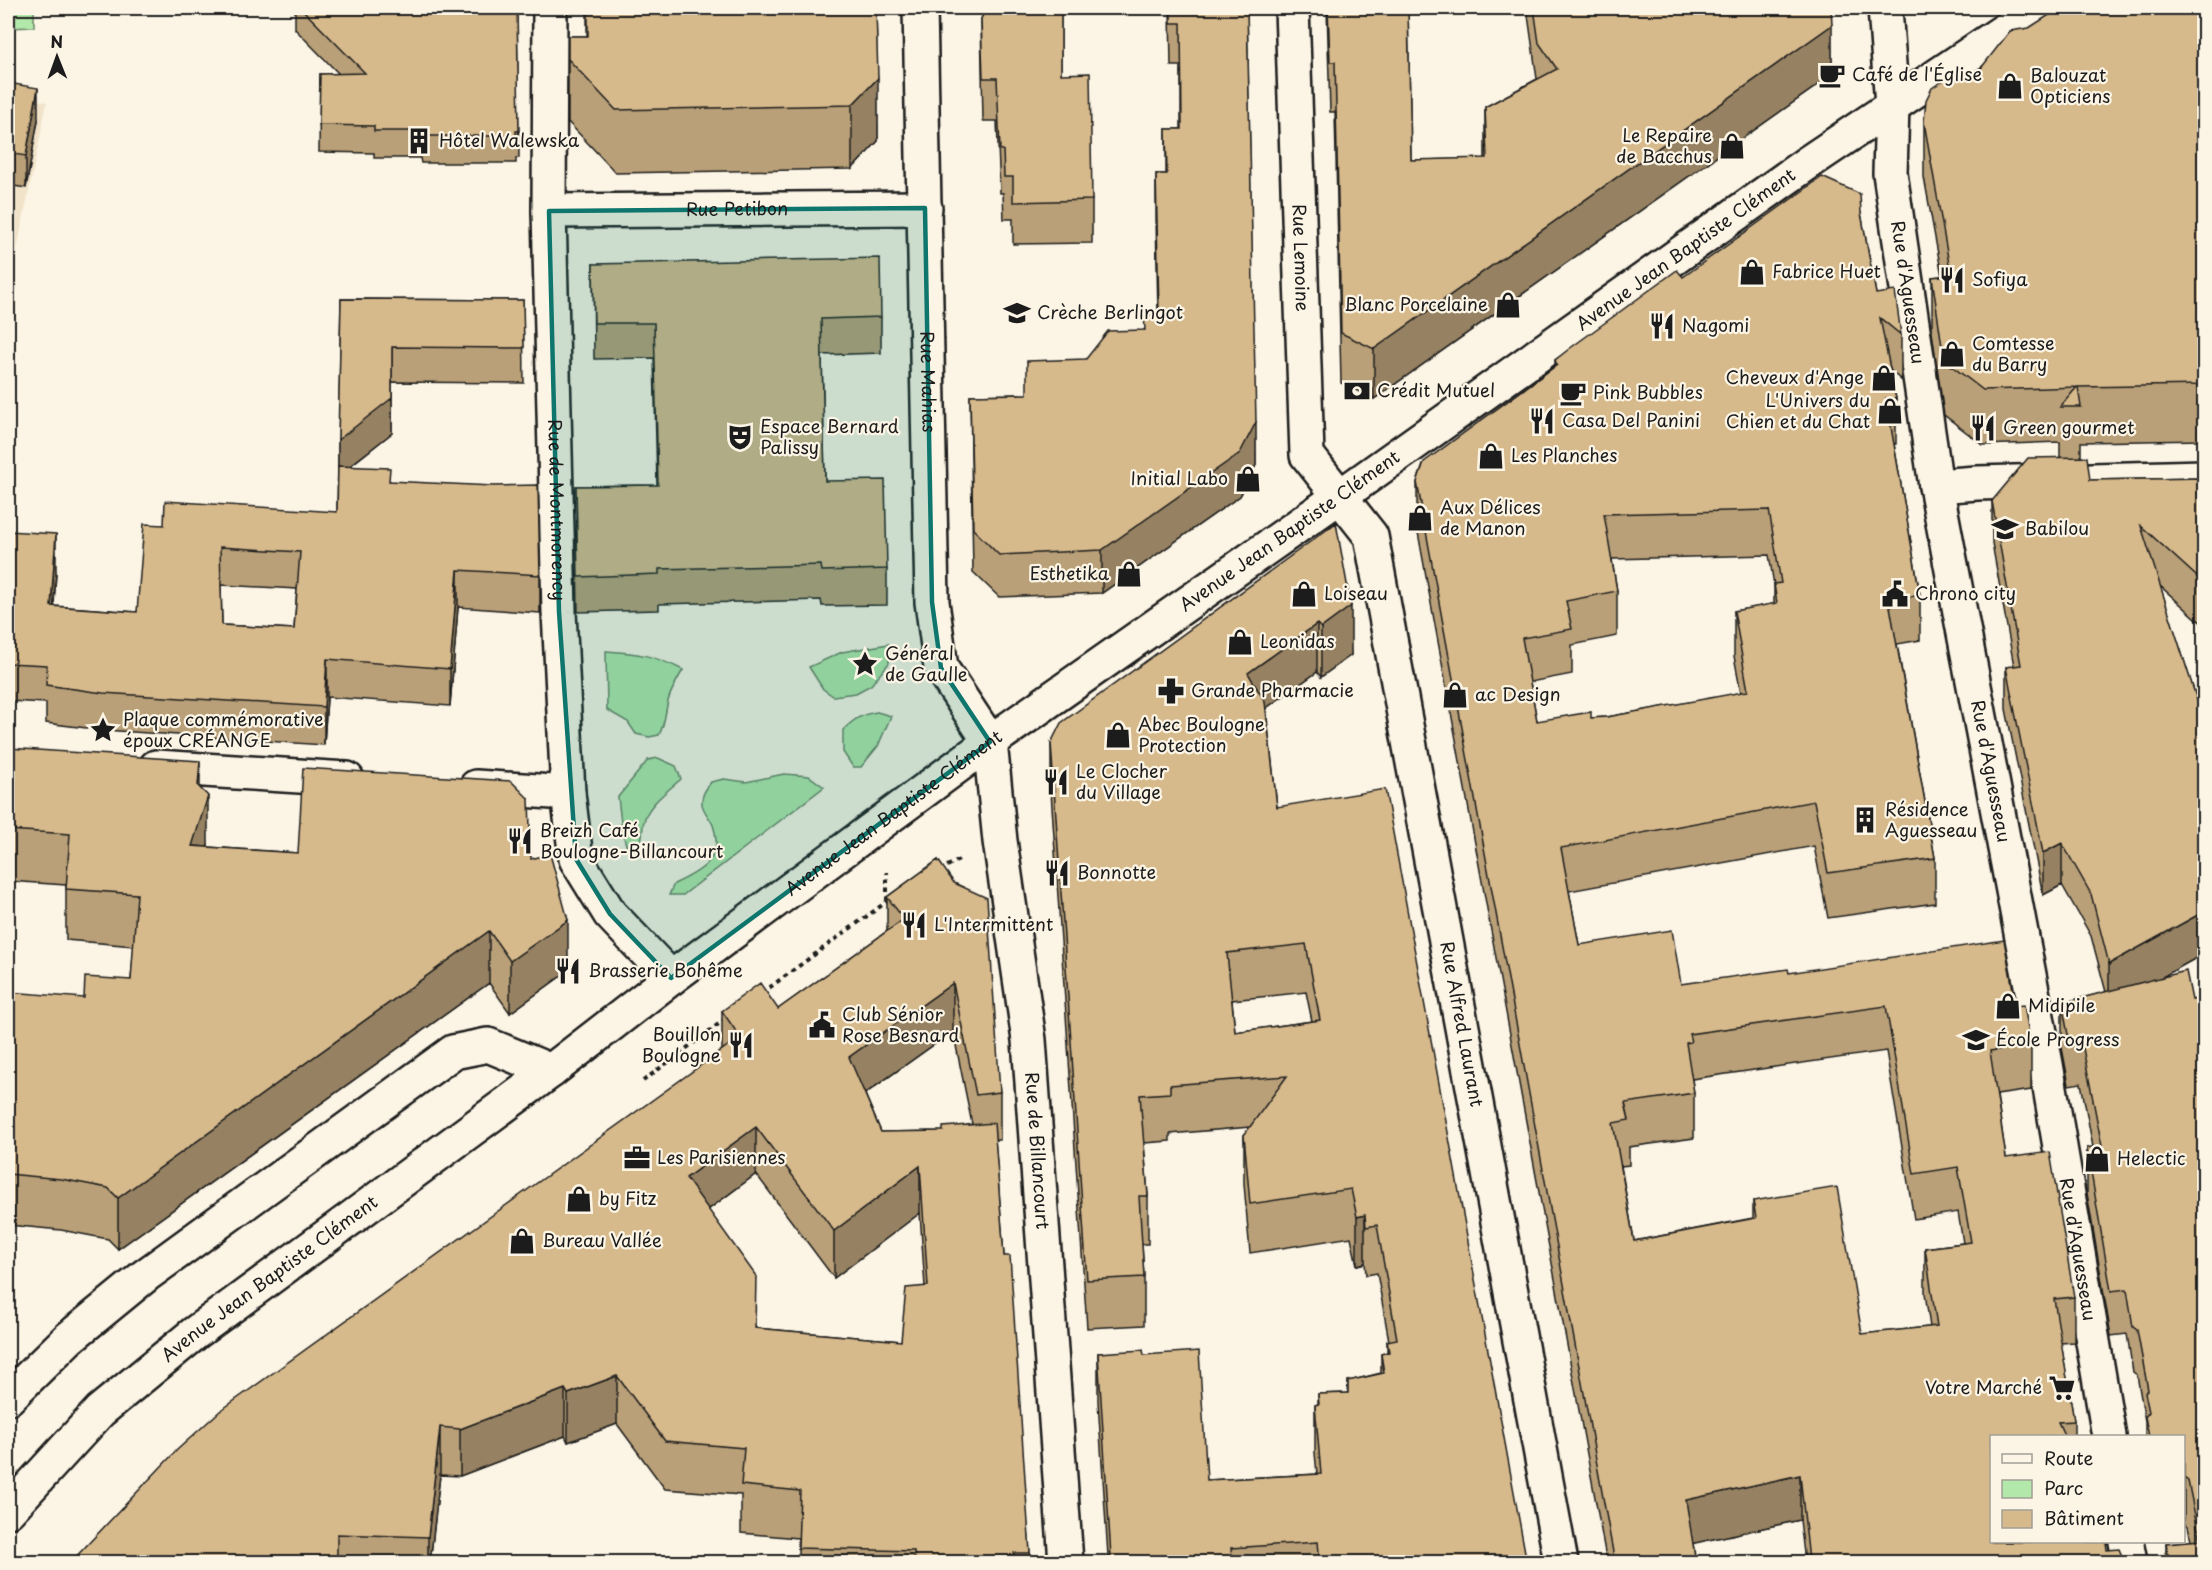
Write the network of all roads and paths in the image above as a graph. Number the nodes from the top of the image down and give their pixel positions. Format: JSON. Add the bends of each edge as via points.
{"nodes":[{"id":1,"x":550,"y":8,"type":"edge"},
{"id":2,"x":920,"y":8,"type":"edge"},
{"id":3,"x":1292,"y":8,"type":"edge"},
{"id":4,"x":1885,"y":8,"type":"edge"},
{"id":5,"x":2038,"y":8,"type":"edge"},
{"id":6,"x":1892,"y":106,"type":"junction"},
{"id":7,"x":925,"y":208,"type":"junction"},
{"id":8,"x":549,"y":211,"type":"junction"},
{"id":9,"x":2205,"y":477,"type":"edge"},
{"id":10,"x":1936,"y":486,"type":"junction"},
{"id":11,"x":1340,"y":497,"type":"junction"},
{"id":12,"x":990,"y":742,"type":"junction"},
{"id":13,"x":126,"y":765,"type":"edge"},
{"id":14,"x":375,"y":781,"type":"edge"},
{"id":15,"x":446,"y":786,"type":"edge"},
{"id":16,"x":568,"y":794,"type":"junction"},
{"id":17,"x":1000,"y":841,"type":"junction"},
{"id":18,"x":936,"y":871,"type":"edge"},
{"id":19,"x":897,"y":895,"type":"edge"},
{"id":20,"x":671,"y":978,"type":"junction"},
{"id":21,"x":755,"y":998,"type":"edge"},
{"id":22,"x":727,"y":1018,"type":"edge"},
{"id":23,"x":551,"y":1071,"type":"junction"},
{"id":24,"x":643,"y":1081,"type":"dead end"},
{"id":25,"x":8,"y":1398,"type":"edge"},
{"id":26,"x":2109,"y":1435,"type":"edge"},
{"id":27,"x":8,"y":1511,"type":"edge"},
{"id":28,"x":2126,"y":1543,"type":"edge"},
{"id":29,"x":1066,"y":1563,"type":"edge"},
{"id":30,"x":1561,"y":1563,"type":"edge"},
{"id":31,"x":2130,"y":1563,"type":"edge"}],
"edges":[{"from":1,"to":8,"type":"street","name":"Rue de Montmorency"},
{"from":2,"to":7,"type":"street","name":"Rue Mahias"},
{"from":3,"to":11,"type":"street","name":"Rue Lemoine","via":[[1307,455]]},
{"from":4,"to":6,"type":"street","name":"Rue d'Aguesseau"},
{"from":5,"to":6,"type":"street","name":"Avenue Jean Baptiste Clément"},
{"from":6,"to":10,"type":"street","name":"Rue d'Aguesseau","via":[[1890,173]]},
{"from":6,"to":11,"type":"street","name":"Avenue Jean Baptiste Clément"},
{"from":7,"to":8,"type":"street","name":"Rue Petibon"},
{"from":7,"to":12,"type":"street","name":"Rue Mahias","via":[[933,613],[941,668]]},
{"from":8,"to":16,"type":"street","name":"Rue de Montmorency","via":[[559,612]]},
{"from":9,"to":10,"type":"street"},
{"from":10,"to":26,"type":"street","name":"Rue d'Aguesseau","via":[[2046,1064]]},
{"from":11,"to":12,"type":"street","name":"Avenue Jean Baptiste Clément"},
{"from":11,"to":30,"type":"street","name":"Rue Alfred Laurant","via":[[1371,536]]},
{"from":12,"to":17,"type":"street","name":"Rue de Billancourt"},
{"from":12,"to":20,"type":"street","name":"Avenue Jean Baptiste Clément"},
{"from":13,"to":14,"type":"street"},
{"from":15,"to":16,"type":"street"},
{"from":16,"to":20,"type":"street","name":"Rue de Montmorency","via":[[576,859],[610,914]]},
{"from":17,"to":18,"type":"path"},
{"from":17,"to":29,"type":"street","name":"Rue de Billancourt","via":[[1029,1040]]},
{"from":19,"to":21,"type":"path"},
{"from":20,"to":23,"type":"street","name":"Avenue Jean Baptiste Clément"},
{"from":22,"to":24,"type":"path"},
{"from":23,"to":25,"type":"street","via":[[488,1044],[453,1052],[146,1275],[69,1338]]},
{"from":23,"to":27,"type":"street","name":"Avenue Jean Baptiste Clément","via":[[195,1333],[100,1411]]},
{"from":28,"to":31,"type":"street"}]}
